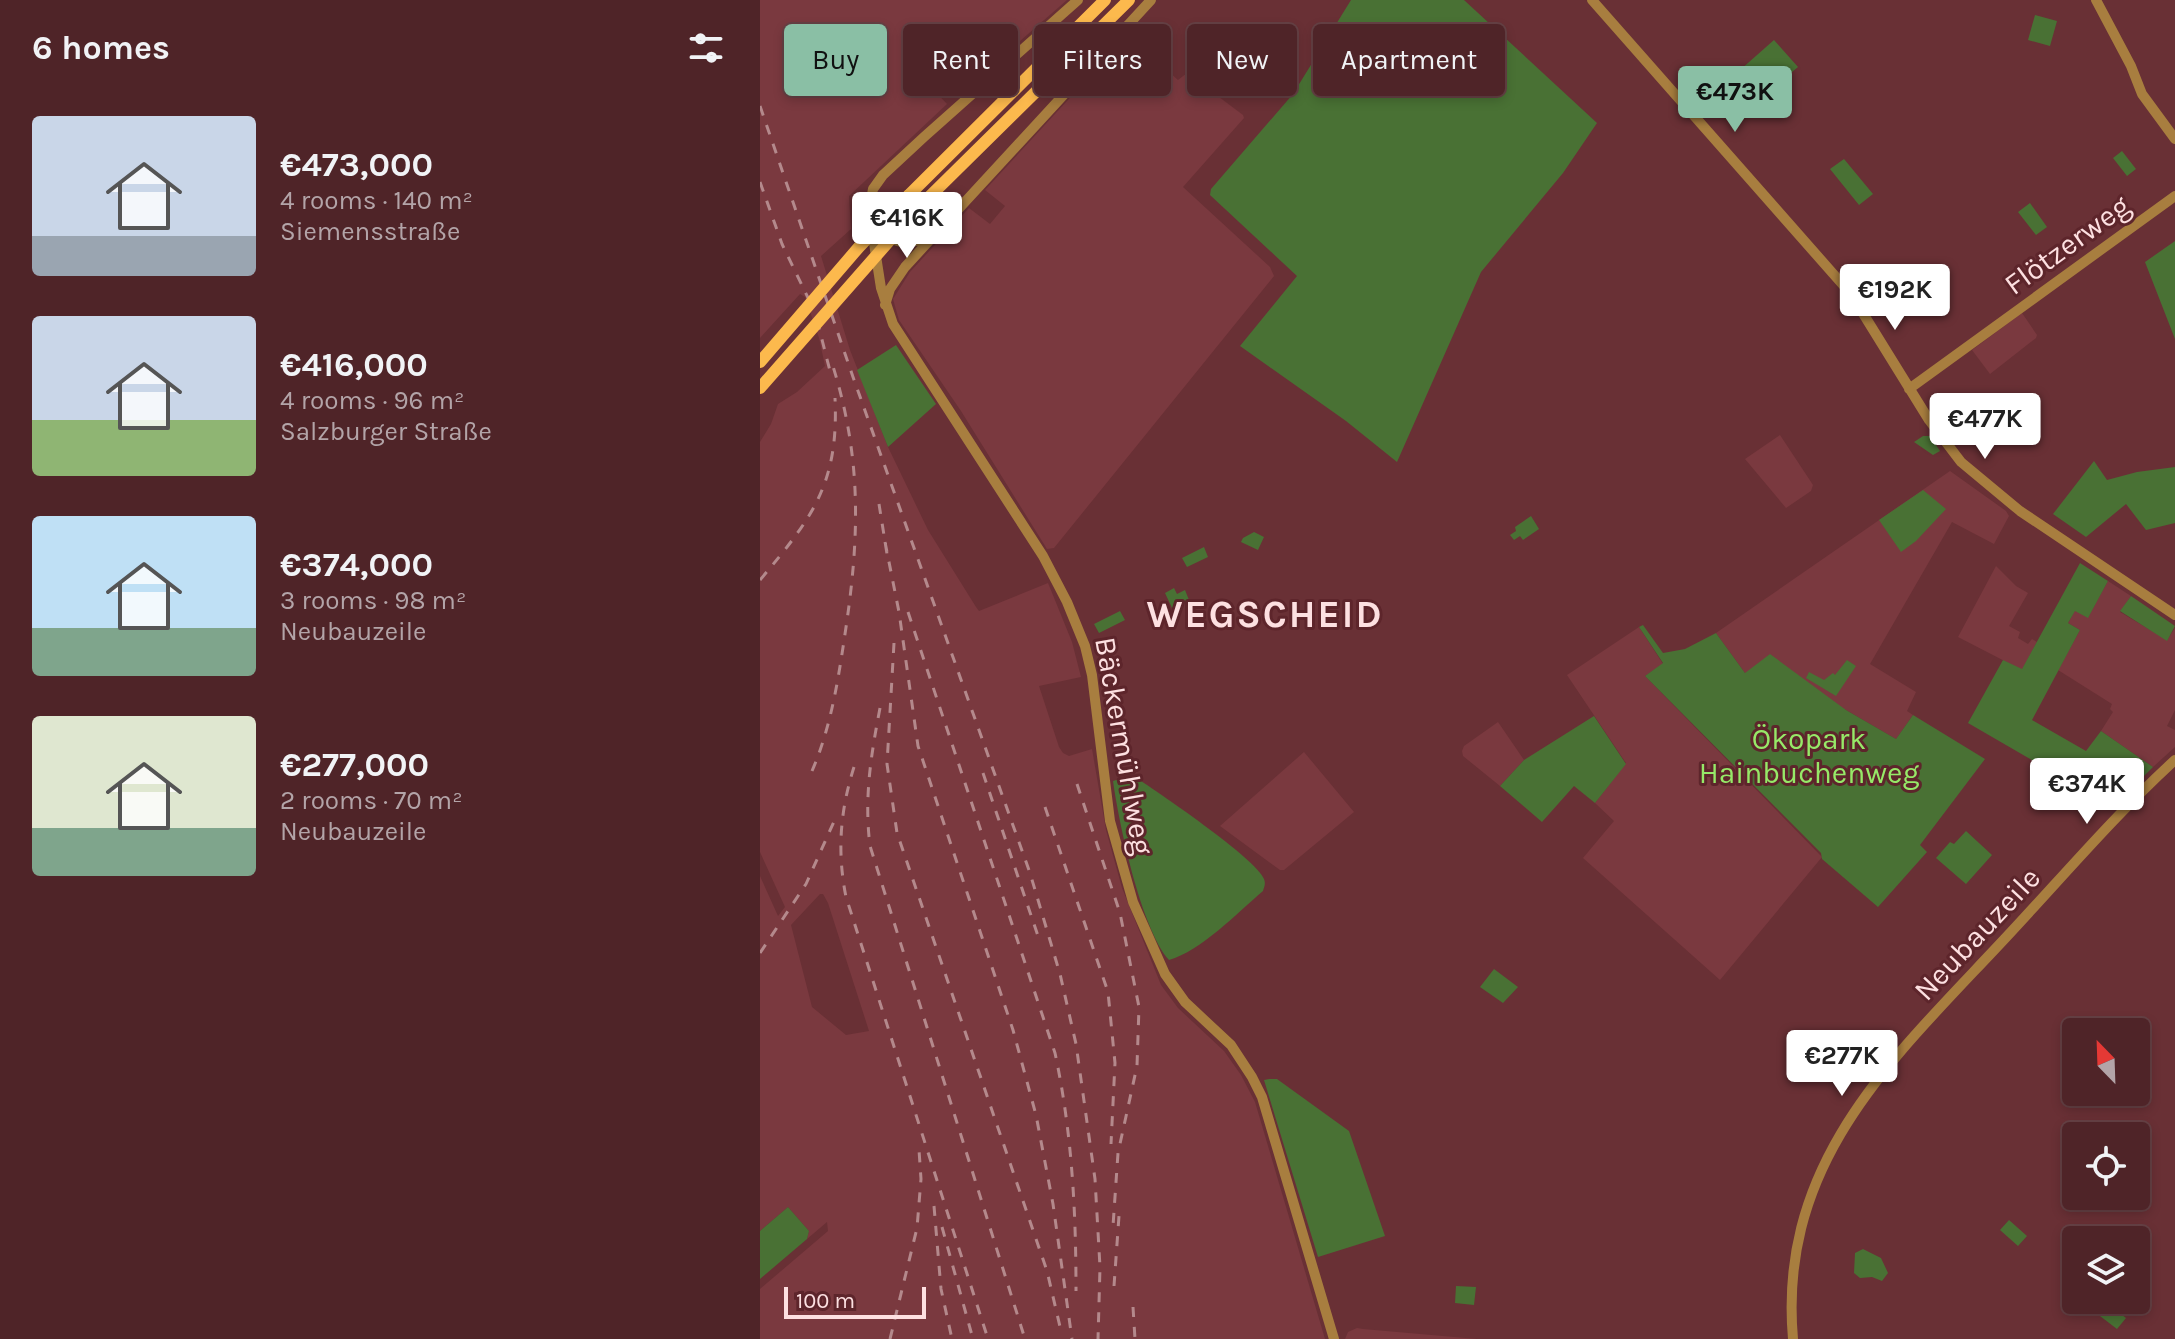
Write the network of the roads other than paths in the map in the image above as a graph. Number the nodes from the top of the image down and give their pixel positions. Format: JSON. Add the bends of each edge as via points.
{"nodes":[{"id":1,"x":1078,"y":0,"type":"edge"},
{"id":2,"x":1105,"y":0,"type":"edge"},
{"id":3,"x":1129,"y":0,"type":"edge"},
{"id":4,"x":1151,"y":0,"type":"edge"},
{"id":5,"x":1592,"y":0,"type":"edge"},
{"id":6,"x":2096,"y":0,"type":"edge"},
{"id":7,"x":2175,"y":139,"type":"edge"},
{"id":8,"x":2175,"y":196,"type":"edge"},
{"id":9,"x":871,"y":219,"type":"junction"},
{"id":10,"x":938,"y":232,"type":"junction"},
{"id":11,"x":885,"y":307,"type":"junction"},
{"id":12,"x":760,"y":362,"type":"edge"},
{"id":13,"x":760,"y":388,"type":"edge"},
{"id":14,"x":1909,"y":389,"type":"junction"},
{"id":15,"x":2175,"y":615,"type":"edge"},
{"id":16,"x":2175,"y":760,"type":"edge"},
{"id":17,"x":1334,"y":1339,"type":"edge"},
{"id":18,"x":1793,"y":1339,"type":"edge"}],
"edges":[{"from":1,"to":9,"type":"street","via":[[877,182],[869,197]]},
{"from":2,"to":12,"type":"main road","bridge":true,"via":[[859,247]]},
{"from":3,"to":13,"type":"main road","bridge":true,"via":[[919,207]]},
{"from":4,"to":10,"type":"street"},
{"from":5,"to":14,"type":"street","via":[[1851,294]]},
{"from":6,"to":7,"type":"street","via":[[2142,94]]},
{"from":8,"to":14,"type":"street","name":"Flötzerweg"},
{"from":9,"to":10,"type":"street","via":[[883,235],[901,243]]},
{"from":9,"to":11,"type":"street"},
{"from":10,"to":11,"type":"street","via":[[895,280]]},
{"from":11,"to":17,"type":"street","name":"Bäckermühlweg","via":[[1067,602],[1092,675],[1110,821],[1133,902],[1174,988],[1231,1045],[1257,1087]]},
{"from":14,"to":15,"type":"street","via":[[1953,454],[1984,483]]},
{"from":16,"to":18,"type":"street","name":"Neubauzeile","via":[[1923,1027],[1842,1128],[1816,1183],[1798,1240],[1790,1294]]}]}
